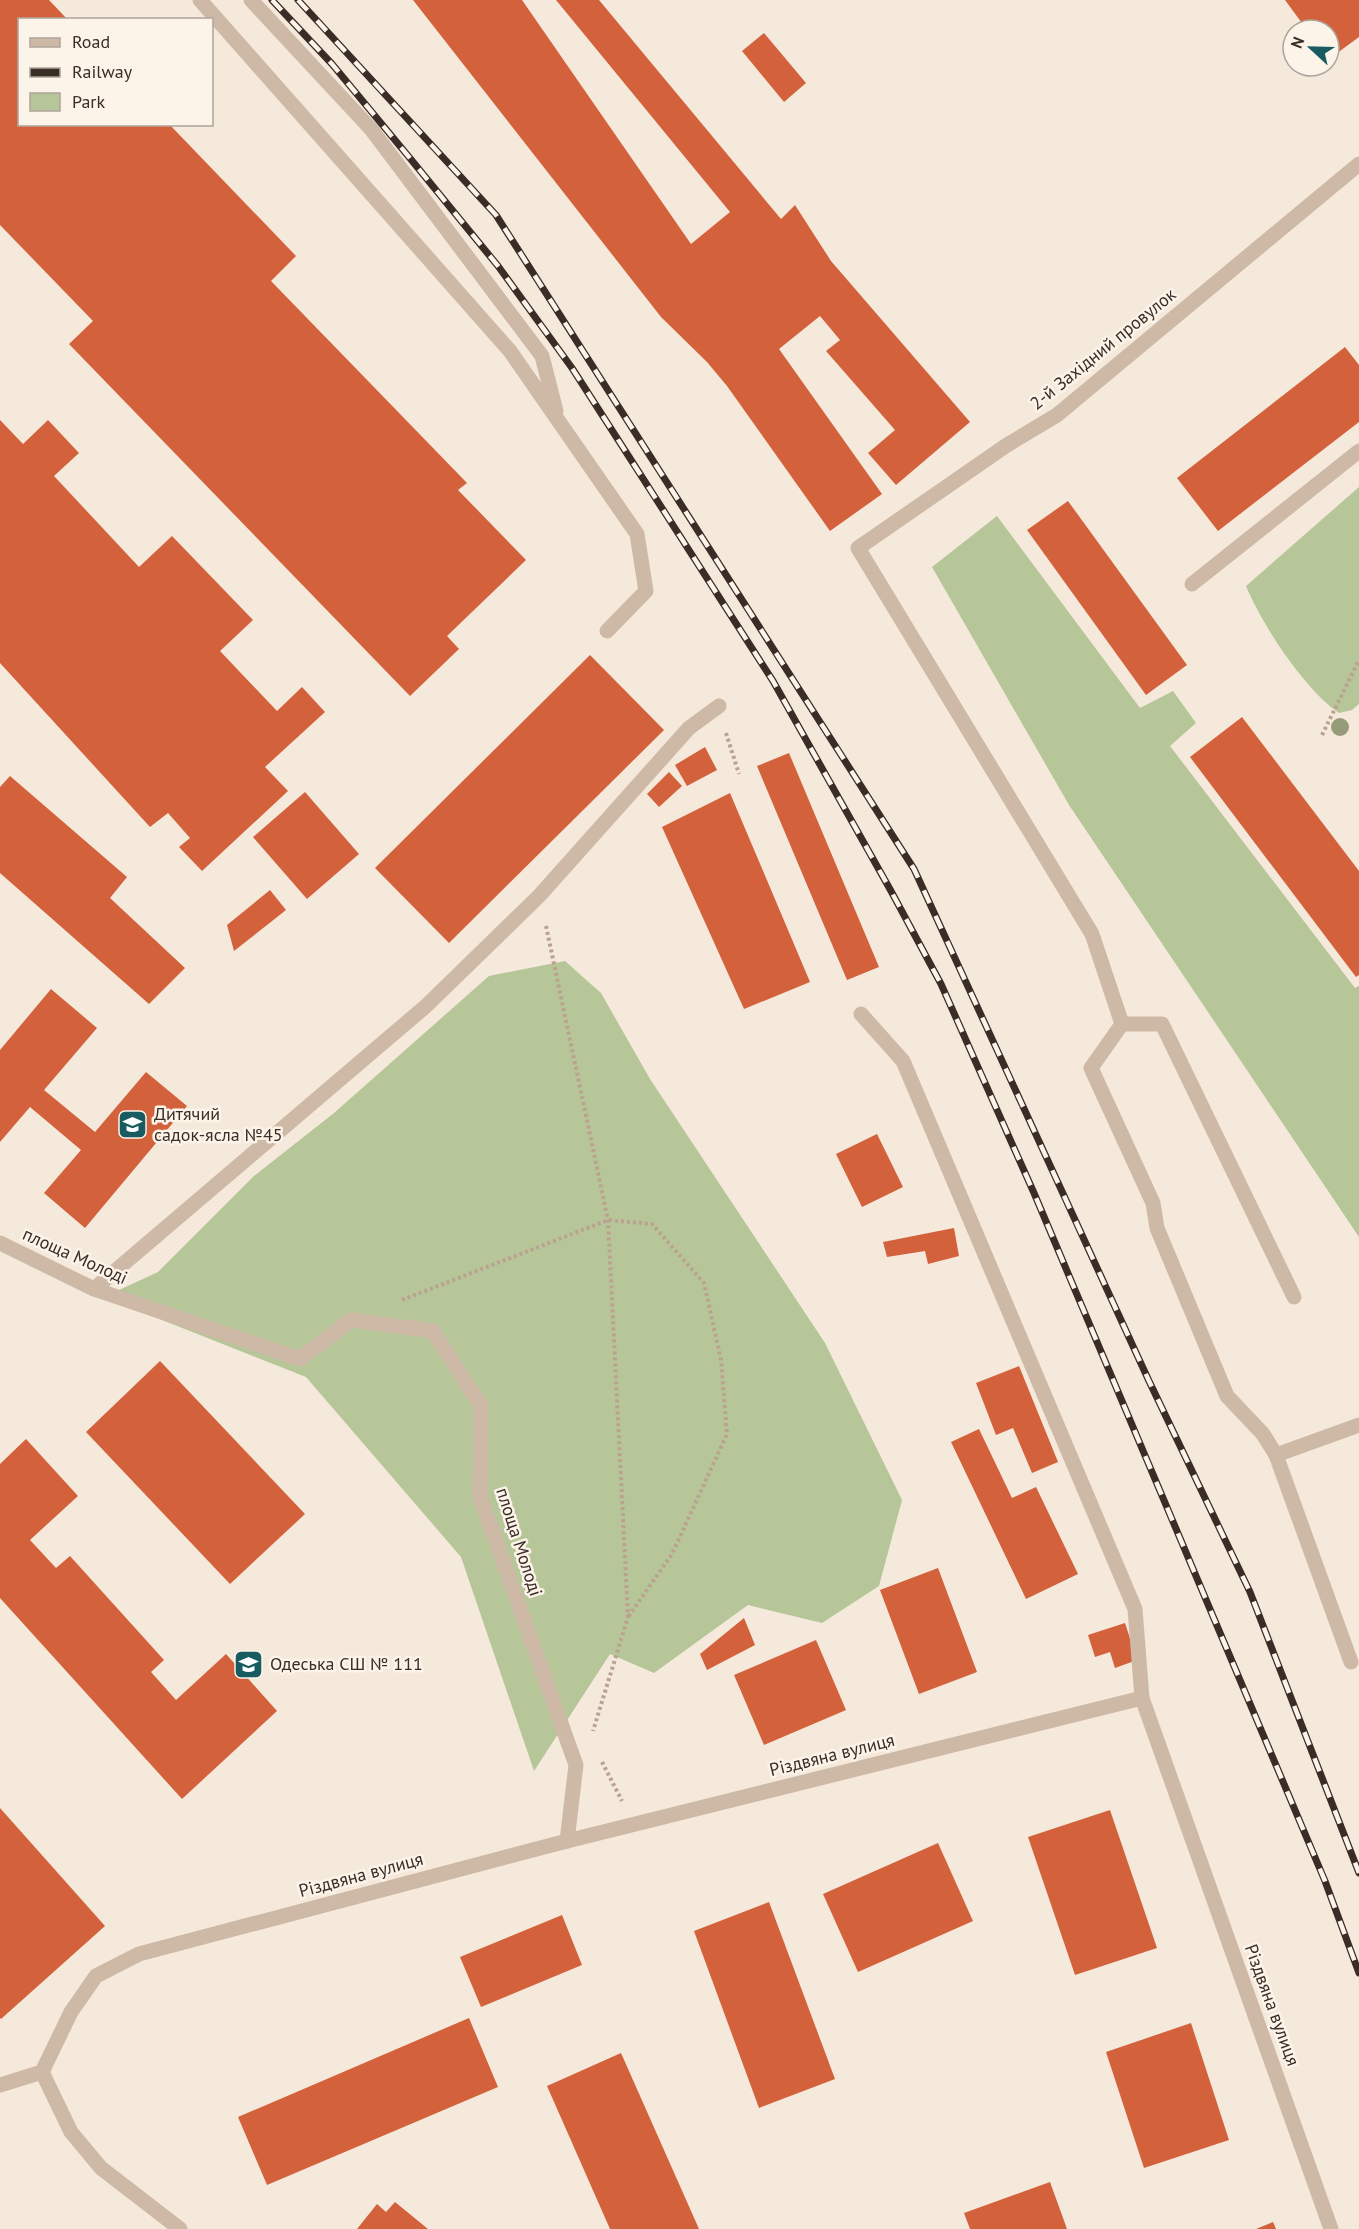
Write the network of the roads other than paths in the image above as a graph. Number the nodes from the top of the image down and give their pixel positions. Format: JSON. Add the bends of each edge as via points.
{"nodes":[{"id":1,"x":200,"y":0,"type":"edge"},
{"id":2,"x":251,"y":0,"type":"edge"},
{"id":3,"x":1359,"y":164,"type":"edge"},
{"id":4,"x":559,"y":422,"type":"junction"},
{"id":5,"x":1359,"y":452,"type":"edge"},
{"id":6,"x":1192,"y":584,"type":"dead end"},
{"id":7,"x":607,"y":631,"type":"dead end"},
{"id":8,"x":719,"y":706,"type":"road end"},
{"id":9,"x":861,"y":1014,"type":"dead end"},
{"id":10,"x":1122,"y":1024,"type":"junction"},
{"id":11,"x":0,"y":1243,"type":"edge"},
{"id":12,"x":94,"y":1289,"type":"junction"},
{"id":13,"x":1294,"y":1297,"type":"dead end"},
{"id":14,"x":1359,"y":1425,"type":"edge"},
{"id":15,"x":1276,"y":1455,"type":"junction"},
{"id":16,"x":1351,"y":1662,"type":"dead end"},
{"id":17,"x":1142,"y":1698,"type":"junction"},
{"id":18,"x":567,"y":1841,"type":"junction"},
{"id":19,"x":42,"y":2072,"type":"junction"},
{"id":20,"x":0,"y":2085,"type":"edge"},
{"id":21,"x":180,"y":2229,"type":"edge"},
{"id":22,"x":1331,"y":2229,"type":"edge"}],
"edges":[{"from":1,"to":4,"type":"street","via":[[510,351]]},
{"from":2,"to":4,"type":"street","via":[[371,129],[542,356]]},
{"from":3,"to":10,"type":"street","name":"2-й Західний провулок","via":[[1057,415],[858,548],[1092,934]]},
{"from":4,"to":7,"type":"street","via":[[637,534],[646,591]]},
{"from":5,"to":6,"type":"street"},
{"from":8,"to":12,"type":"street","via":[[689,728],[539,896],[426,1006]]},
{"from":9,"to":17,"type":"street","via":[[903,1061],[1135,1609]]},
{"from":10,"to":13,"type":"street","via":[[1162,1024]]},
{"from":10,"to":15,"type":"street","via":[[1091,1068],[1153,1203],[1157,1228],[1227,1395],[1263,1434]]},
{"from":11,"to":12,"type":"street","name":"площа Молоді"},
{"from":12,"to":18,"type":"street","name":"площа Молоді","via":[[300,1359],[351,1320],[433,1331],[481,1406],[480,1497],[576,1765]]},
{"from":14,"to":15,"type":"street"},
{"from":15,"to":16,"type":"street"},
{"from":17,"to":18,"type":"street","name":"Різдвяна вулиця"},
{"from":17,"to":22,"type":"street","name":"Різдвяна вулиця"},
{"from":18,"to":19,"type":"street","name":"Різдвяна вулиця","via":[[139,1954],[96,1976],[71,2012]]},
{"from":19,"to":20,"type":"street"},
{"from":19,"to":21,"type":"street","via":[[71,2132],[101,2168]]}]}
